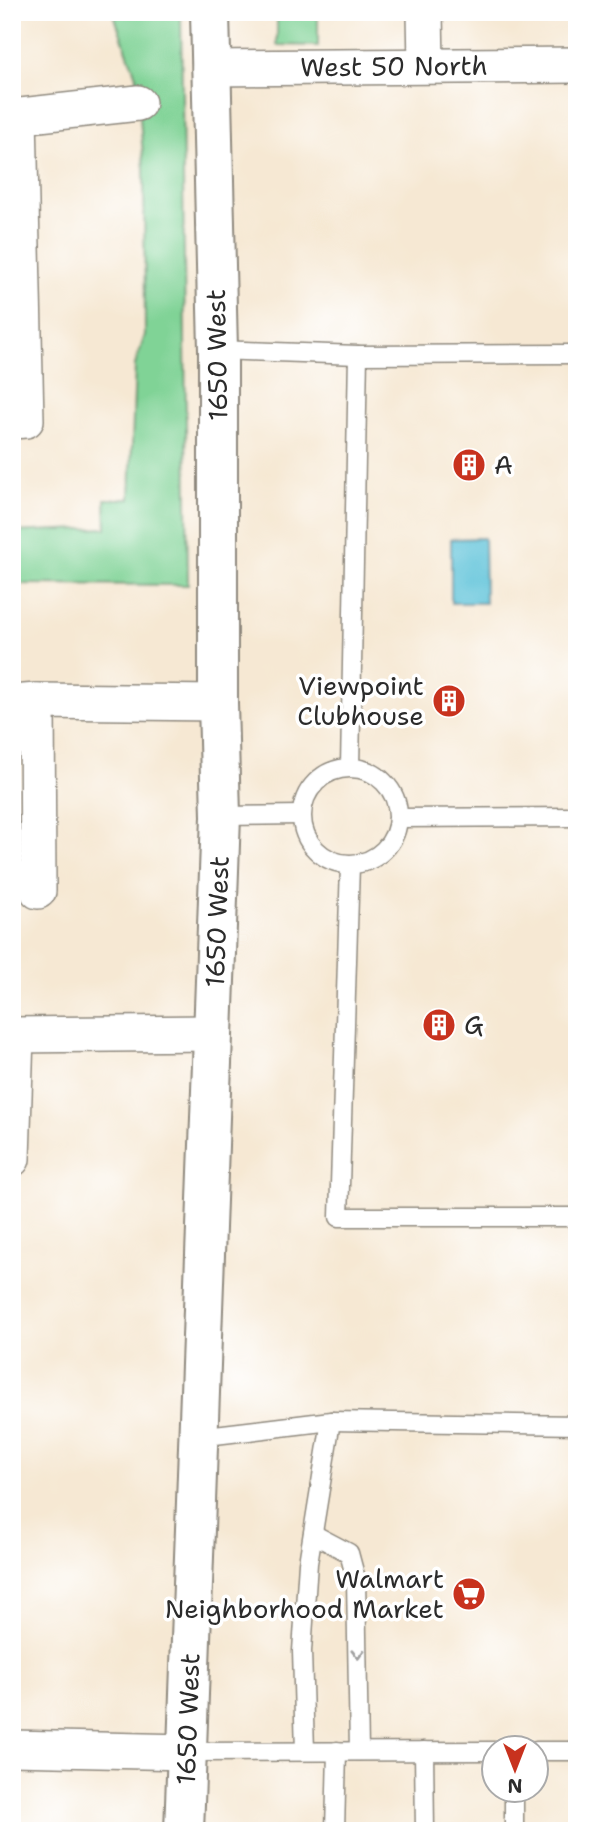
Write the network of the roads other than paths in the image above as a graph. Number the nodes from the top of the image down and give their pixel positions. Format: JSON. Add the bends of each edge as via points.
{"nodes":[{"id":1,"x":210,"y":12,"type":"edge"},
{"id":2,"x":425,"y":12,"type":"edge"},
{"id":3,"x":426,"y":65,"type":"junction"},
{"id":4,"x":577,"y":65,"type":"edge"},
{"id":5,"x":210,"y":68,"type":"junction"},
{"id":6,"x":138,"y":103,"type":"dead end"},
{"id":7,"x":16,"y":117,"type":"edge"},
{"id":8,"x":218,"y":350,"type":"junction"},
{"id":9,"x":577,"y":354,"type":"edge"},
{"id":10,"x":358,"y":355,"type":"junction"},
{"id":11,"x":19,"y":420,"type":"edge"},
{"id":12,"x":25,"y":702,"type":"edge"},
{"id":13,"x":218,"y":703,"type":"junction"},
{"id":14,"x":350,"y":768,"type":"junction"},
{"id":15,"x":221,"y":816,"type":"junction"},
{"id":16,"x":301,"y":816,"type":"junction"},
{"id":17,"x":399,"y":817,"type":"junction"},
{"id":18,"x":577,"y":817,"type":"edge"},
{"id":19,"x":350,"y":865,"type":"junction"},
{"id":20,"x":38,"y":891,"type":"dead end"},
{"id":21,"x":213,"y":1033,"type":"junction"},
{"id":22,"x":14,"y":1035,"type":"edge"},
{"id":23,"x":12,"y":1159,"type":"edge"},
{"id":24,"x":577,"y":1217,"type":"edge"},
{"id":25,"x":331,"y":1421,"type":"junction"},
{"id":26,"x":577,"y":1425,"type":"edge"},
{"id":27,"x":198,"y":1437,"type":"junction"},
{"id":28,"x":313,"y":1534,"type":"junction"},
{"id":29,"x":12,"y":1748,"type":"edge"},
{"id":30,"x":304,"y":1751,"type":"junction"},
{"id":31,"x":337,"y":1751,"type":"junction"},
{"id":32,"x":359,"y":1751,"type":"junction"},
{"id":33,"x":424,"y":1751,"type":"junction"},
{"id":34,"x":480,"y":1751,"type":"edge"},
{"id":35,"x":550,"y":1751,"type":"edge"},
{"id":36,"x":577,"y":1751,"type":"edge"},
{"id":37,"x":187,"y":1752,"type":"junction"},
{"id":38,"x":514,"y":1804,"type":"edge"},
{"id":39,"x":184,"y":1831,"type":"edge"},
{"id":40,"x":335,"y":1831,"type":"edge"},
{"id":41,"x":425,"y":1831,"type":"edge"},
{"id":42,"x":514,"y":1831,"type":"edge"}],
"edges":[{"from":1,"to":5,"type":"street","name":"1650 West"},
{"from":2,"to":3,"type":"street"},
{"from":3,"to":4,"type":"street","name":"West 50 North"},
{"from":3,"to":5,"type":"street","name":"West 50 North"},
{"from":5,"to":8,"type":"street","name":"1650 West"},
{"from":6,"to":7,"type":"street"},
{"from":7,"to":11,"type":"street"},
{"from":8,"to":10,"type":"lane"},
{"from":8,"to":13,"type":"street","name":"1650 West"},
{"from":9,"to":10,"type":"lane"},
{"from":10,"to":14,"type":"lane"},
{"from":12,"to":13,"type":"street"},
{"from":12,"to":20,"type":"street"},
{"from":13,"to":15,"type":"street","name":"1650 West"},
{"from":14,"to":16,"type":"lane","via":[[328,773],[311,787]]},
{"from":14,"to":17,"type":"lane","via":[[363,769],[385,782]]},
{"from":15,"to":16,"type":"lane"},
{"from":15,"to":21,"type":"street","name":"1650 West"},
{"from":16,"to":19,"type":"lane","via":[[310,845],[335,862]]},
{"from":17,"to":18,"type":"lane"},
{"from":17,"to":19,"type":"lane","via":[[384,851]]},
{"from":19,"to":24,"type":"lane","via":[[339,1217]]},
{"from":21,"to":22,"type":"street"},
{"from":21,"to":27,"type":"street","name":"1650 West"},
{"from":22,"to":23,"type":"street"},
{"from":25,"to":26,"type":"lane"},
{"from":25,"to":27,"type":"lane"},
{"from":25,"to":28,"type":"lane"},
{"from":27,"to":37,"type":"street","name":"1650 West"},
{"from":28,"to":30,"type":"lane","via":[[302,1651]]},
{"from":28,"to":32,"type":"lane","one_way":true,"via":[[349,1553],[356,1579]]},
{"from":29,"to":37,"type":"street"},
{"from":30,"to":31,"type":"lane"},
{"from":30,"to":37,"type":"lane"},
{"from":31,"to":32,"type":"lane"},
{"from":31,"to":40,"type":"lane"},
{"from":32,"to":33,"type":"lane"},
{"from":33,"to":34,"type":"lane"},
{"from":33,"to":41,"type":"lane"},
{"from":35,"to":36,"type":"lane"},
{"from":37,"to":39,"type":"street","name":"1650 West"},
{"from":38,"to":42,"type":"lane"}]}
